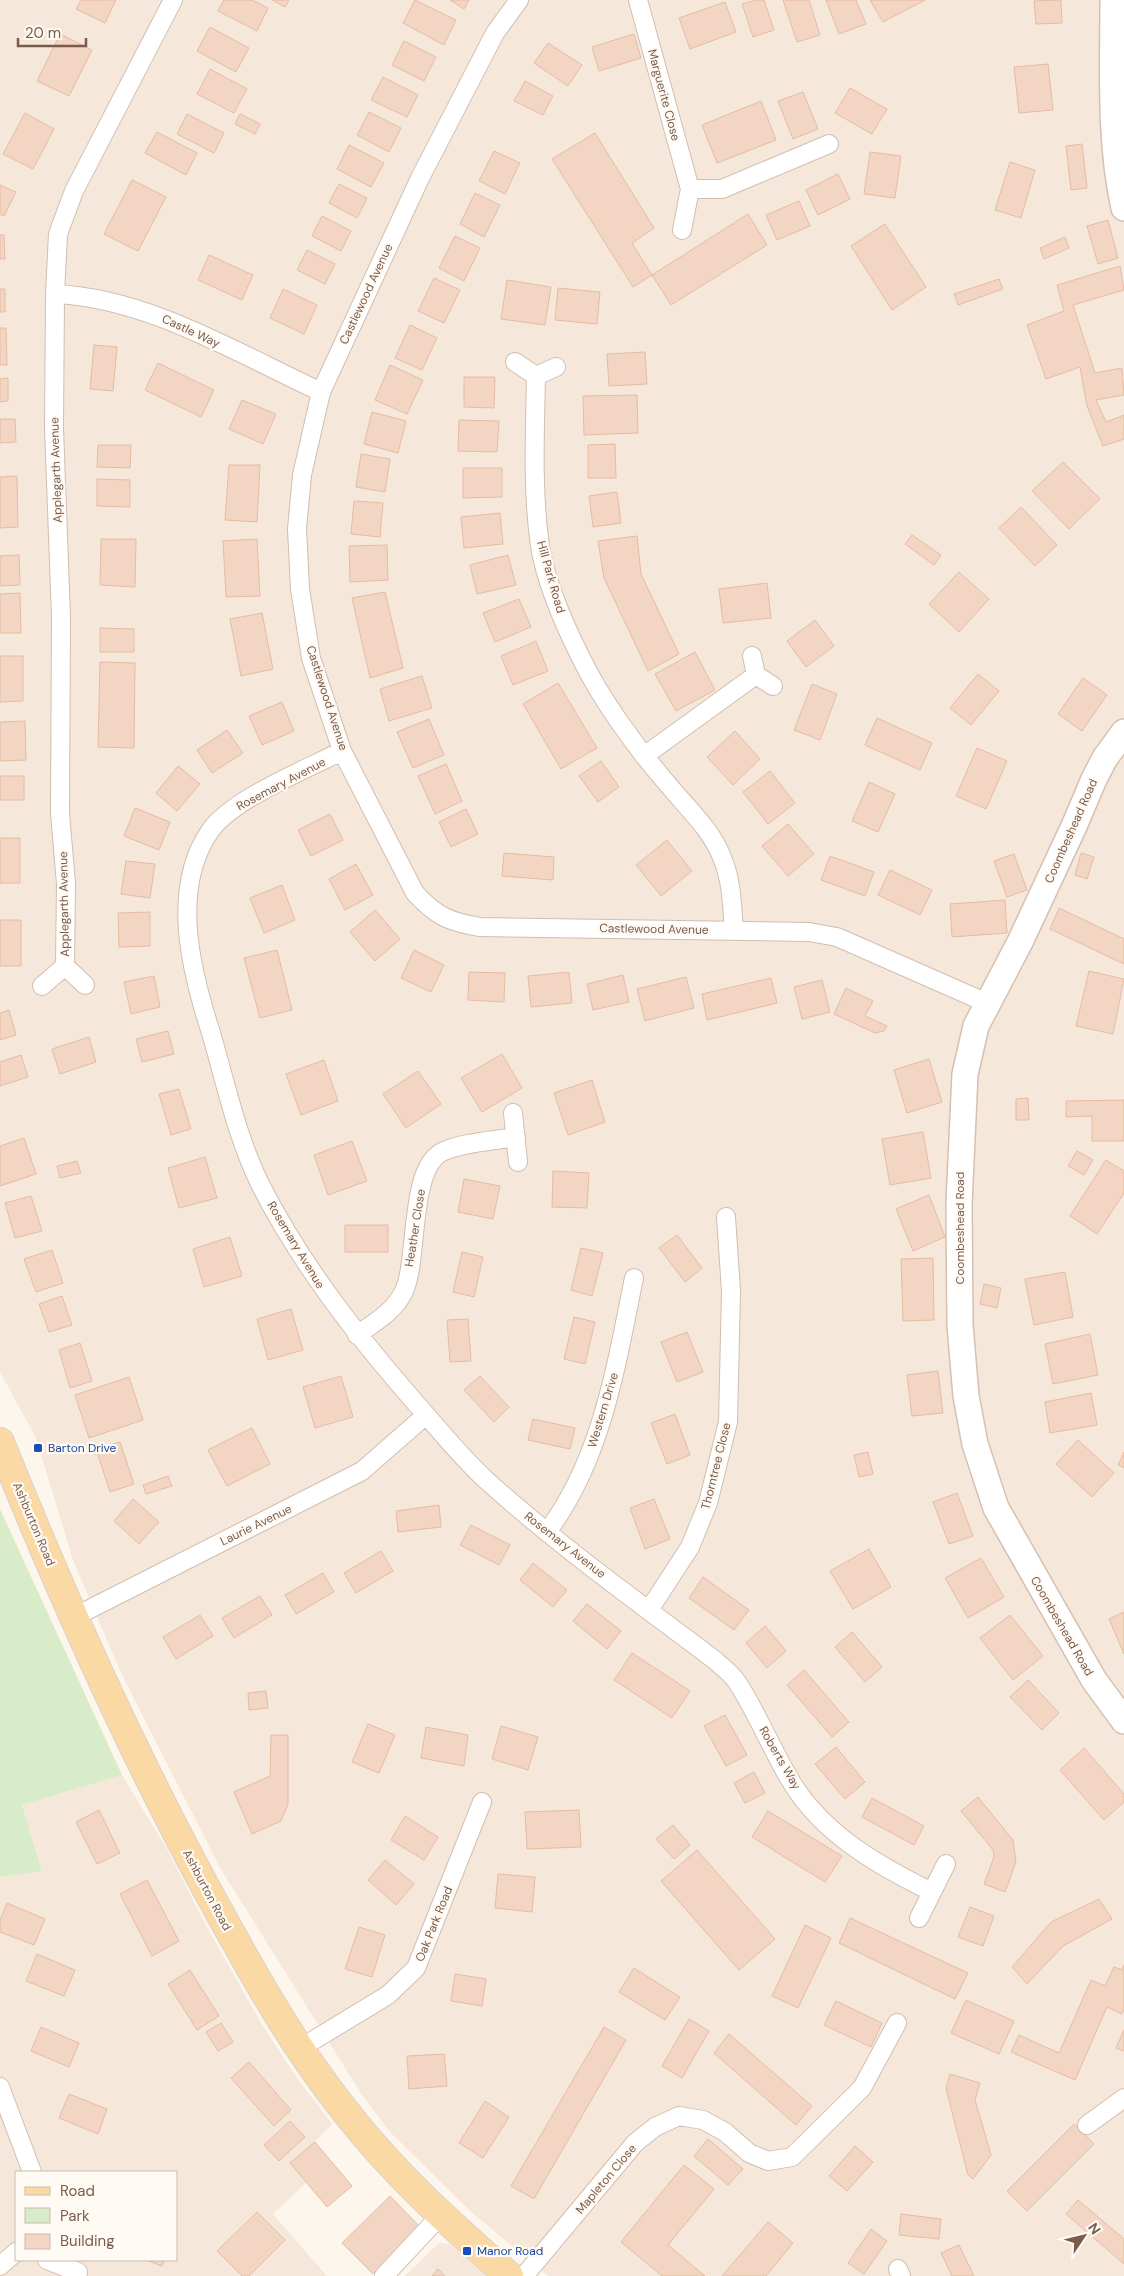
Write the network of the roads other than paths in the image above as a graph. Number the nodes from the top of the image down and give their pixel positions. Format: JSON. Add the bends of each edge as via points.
{"nodes":[{"id":1,"x":173,"y":0,"type":"edge"},
{"id":2,"x":519,"y":0,"type":"edge"},
{"id":3,"x":638,"y":0,"type":"edge"},
{"id":4,"x":1113,"y":0,"type":"edge"},
{"id":5,"x":829,"y":144,"type":"dead end"},
{"id":6,"x":1121,"y":179,"type":"edge"},
{"id":7,"x":690,"y":189,"type":"junction"},
{"id":8,"x":1124,"y":208,"type":"edge"},
{"id":9,"x":682,"y":230,"type":"dead end"},
{"id":10,"x":55,"y":294,"type":"junction"},
{"id":11,"x":514,"y":362,"type":"dead end"},
{"id":12,"x":556,"y":366,"type":"dead end"},
{"id":13,"x":536,"y":376,"type":"junction"},
{"id":14,"x":321,"y":392,"type":"junction"},
{"id":15,"x":752,"y":656,"type":"dead end"},
{"id":16,"x":756,"y":675,"type":"junction"},
{"id":17,"x":773,"y":686,"type":"dead end"},
{"id":18,"x":1124,"y":732,"type":"edge"},
{"id":19,"x":342,"y":751,"type":"junction"},
{"id":20,"x":644,"y":756,"type":"junction"},
{"id":21,"x":734,"y":930,"type":"junction"},
{"id":22,"x":65,"y":966,"type":"junction"},
{"id":23,"x":85,"y":985,"type":"dead end"},
{"id":24,"x":42,"y":986,"type":"dead end"},
{"id":25,"x":987,"y":1003,"type":"junction"},
{"id":26,"x":514,"y":1113,"type":"dead end"},
{"id":27,"x":516,"y":1137,"type":"junction"},
{"id":28,"x":518,"y":1162,"type":"dead end"},
{"id":29,"x":726,"y":1217,"type":"dead end"},
{"id":30,"x":633,"y":1277,"type":"dead end"},
{"id":31,"x":357,"y":1335,"type":"junction"},
{"id":32,"x":426,"y":1415,"type":"junction"},
{"id":33,"x":0,"y":1442,"type":"edge"},
{"id":34,"x":547,"y":1532,"type":"junction"},
{"id":35,"x":649,"y":1610,"type":"junction"},
{"id":36,"x":74,"y":1617,"type":"junction"},
{"id":37,"x":716,"y":1661,"type":"joint"},
{"id":38,"x":1124,"y":1721,"type":"edge"},
{"id":39,"x":482,"y":1802,"type":"dead end"},
{"id":40,"x":946,"y":1864,"type":"dead end"},
{"id":41,"x":932,"y":1892,"type":"junction"},
{"id":42,"x":919,"y":1918,"type":"dead end"},
{"id":43,"x":897,"y":2023,"type":"dead end"},
{"id":44,"x":299,"y":2049,"type":"junction"},
{"id":45,"x":0,"y":2087,"type":"edge"},
{"id":46,"x":1121,"y":2106,"type":"edge"},
{"id":47,"x":1087,"y":2125,"type":"dead end"},
{"id":48,"x":32,"y":2171,"type":"edge"},
{"id":49,"x":440,"y":2216,"type":"junction"},
{"id":50,"x":15,"y":2251,"type":"edge"},
{"id":51,"x":50,"y":2261,"type":"edge"},
{"id":52,"x":0,"y":2266,"type":"edge"},
{"id":53,"x":77,"y":2269,"type":"edge"},
{"id":54,"x":384,"y":2276,"type":"edge"},
{"id":55,"x":509,"y":2276,"type":"edge"},
{"id":56,"x":524,"y":2276,"type":"edge"}],
"edges":[{"from":1,"to":10,"type":"street","name":"Applegarth Avenue","via":[[74,191],[58,234]]},
{"from":2,"to":14,"type":"street","name":"Castlewood Avenue","via":[[494,33],[420,178]]},
{"from":3,"to":7,"type":"street","name":"Marguerite Close"},
{"from":4,"to":6,"type":"street","via":[[1112,94]]},
{"from":5,"to":7,"type":"street","via":[[722,189]]},
{"from":6,"to":8,"type":"street"},
{"from":7,"to":9,"type":"street","name":"Marguerite Close"},
{"from":10,"to":14,"type":"street","name":"Castle Way","via":[[106,300],[154,313]]},
{"from":10,"to":22,"type":"street","name":"Applegarth Avenue","via":[[54,428],[61,617],[60,813],[66,884]]},
{"from":11,"to":13,"type":"street"},
{"from":12,"to":13,"type":"street"},
{"from":13,"to":20,"type":"street","name":"Hill Park Road","via":[[535,465],[540,547],[555,599],[580,658]]},
{"from":14,"to":19,"type":"street","name":"Castlewood Avenue","via":[[302,475],[297,529],[300,589],[311,658]]},
{"from":15,"to":16,"type":"street"},
{"from":16,"to":17,"type":"street"},
{"from":16,"to":20,"type":"street"},
{"from":18,"to":25,"type":"street","name":"Coombeshead Road","via":[[1094,779],[1020,942]]},
{"from":19,"to":21,"type":"street","name":"Castlewood Avenue","via":[[415,893],[431,911],[454,923],[480,927]]},
{"from":19,"to":31,"type":"street","name":"Rosemary Avenue","via":[[262,791],[232,809],[211,829],[198,855],[190,886],[187,920],[192,966],[201,1002],[246,1149],[261,1185],[319,1285]]},
{"from":20,"to":21,"type":"street","name":"Hill Park Road","via":[[710,833],[723,860],[730,887]]},
{"from":21,"to":25,"type":"street","name":"Castlewood Avenue","via":[[809,932],[837,937]]},
{"from":22,"to":23,"type":"street","name":"Applegarth Avenue"},
{"from":22,"to":24,"type":"street","name":"Applegarth Avenue"},
{"from":25,"to":38,"type":"street","name":"Coombeshead Road","via":[[971,1040],[965,1074],[959,1204],[960,1325],[966,1396],[975,1444],[996,1508],[1089,1672]]},
{"from":26,"to":27,"type":"street"},
{"from":27,"to":28,"type":"street"},
{"from":27,"to":31,"type":"street","name":"Heather Close","via":[[442,1151],[428,1166],[419,1192],[404,1291],[390,1311]]},
{"from":29,"to":35,"type":"street","name":"Thorntree Close","via":[[731,1291],[728,1422],[708,1503],[690,1547]]},
{"from":30,"to":34,"type":"street","name":"Western Drive","via":[[604,1413],[581,1477],[567,1506]]},
{"from":31,"to":32,"type":"street","name":"Rosemary Avenue"},
{"from":32,"to":34,"type":"street","name":"Rosemary Avenue","via":[[483,1477]]},
{"from":32,"to":36,"type":"street","name":"Laurie Avenue","via":[[362,1470]]},
{"from":33,"to":36,"type":"main road","name":"Ashburton Road"},
{"from":34,"to":35,"type":"street","name":"Rosemary Avenue"},
{"from":35,"to":37,"type":"street","name":"Rosemary Avenue"},
{"from":36,"to":44,"type":"main road","name":"Ashburton Road","via":[[115,1710],[174,1828],[260,1986]]},
{"from":37,"to":41,"type":"street","name":"Roberts Way","via":[[736,1681],[793,1785],[819,1818],[847,1843]]},
{"from":39,"to":44,"type":"street","name":"Oak Park Road","via":[[416,1968],[388,1995]]},
{"from":40,"to":41,"type":"street"},
{"from":41,"to":42,"type":"street"},
{"from":43,"to":56,"type":"street","name":"Mapleton Close","via":[[862,2088],[792,2157],[768,2161],[749,2153],[725,2132],[702,2120],[679,2116],[655,2127],[635,2143]]},
{"from":44,"to":49,"type":"main road","name":"Ashburton Road","via":[[345,2112]]},
{"from":45,"to":48,"type":"street"},
{"from":46,"to":47,"type":"street"},
{"from":49,"to":54,"type":"street"},
{"from":49,"to":55,"type":"main road","name":"Ashburton Road"},
{"from":50,"to":52,"type":"street"},
{"from":51,"to":53,"type":"street"}]}
